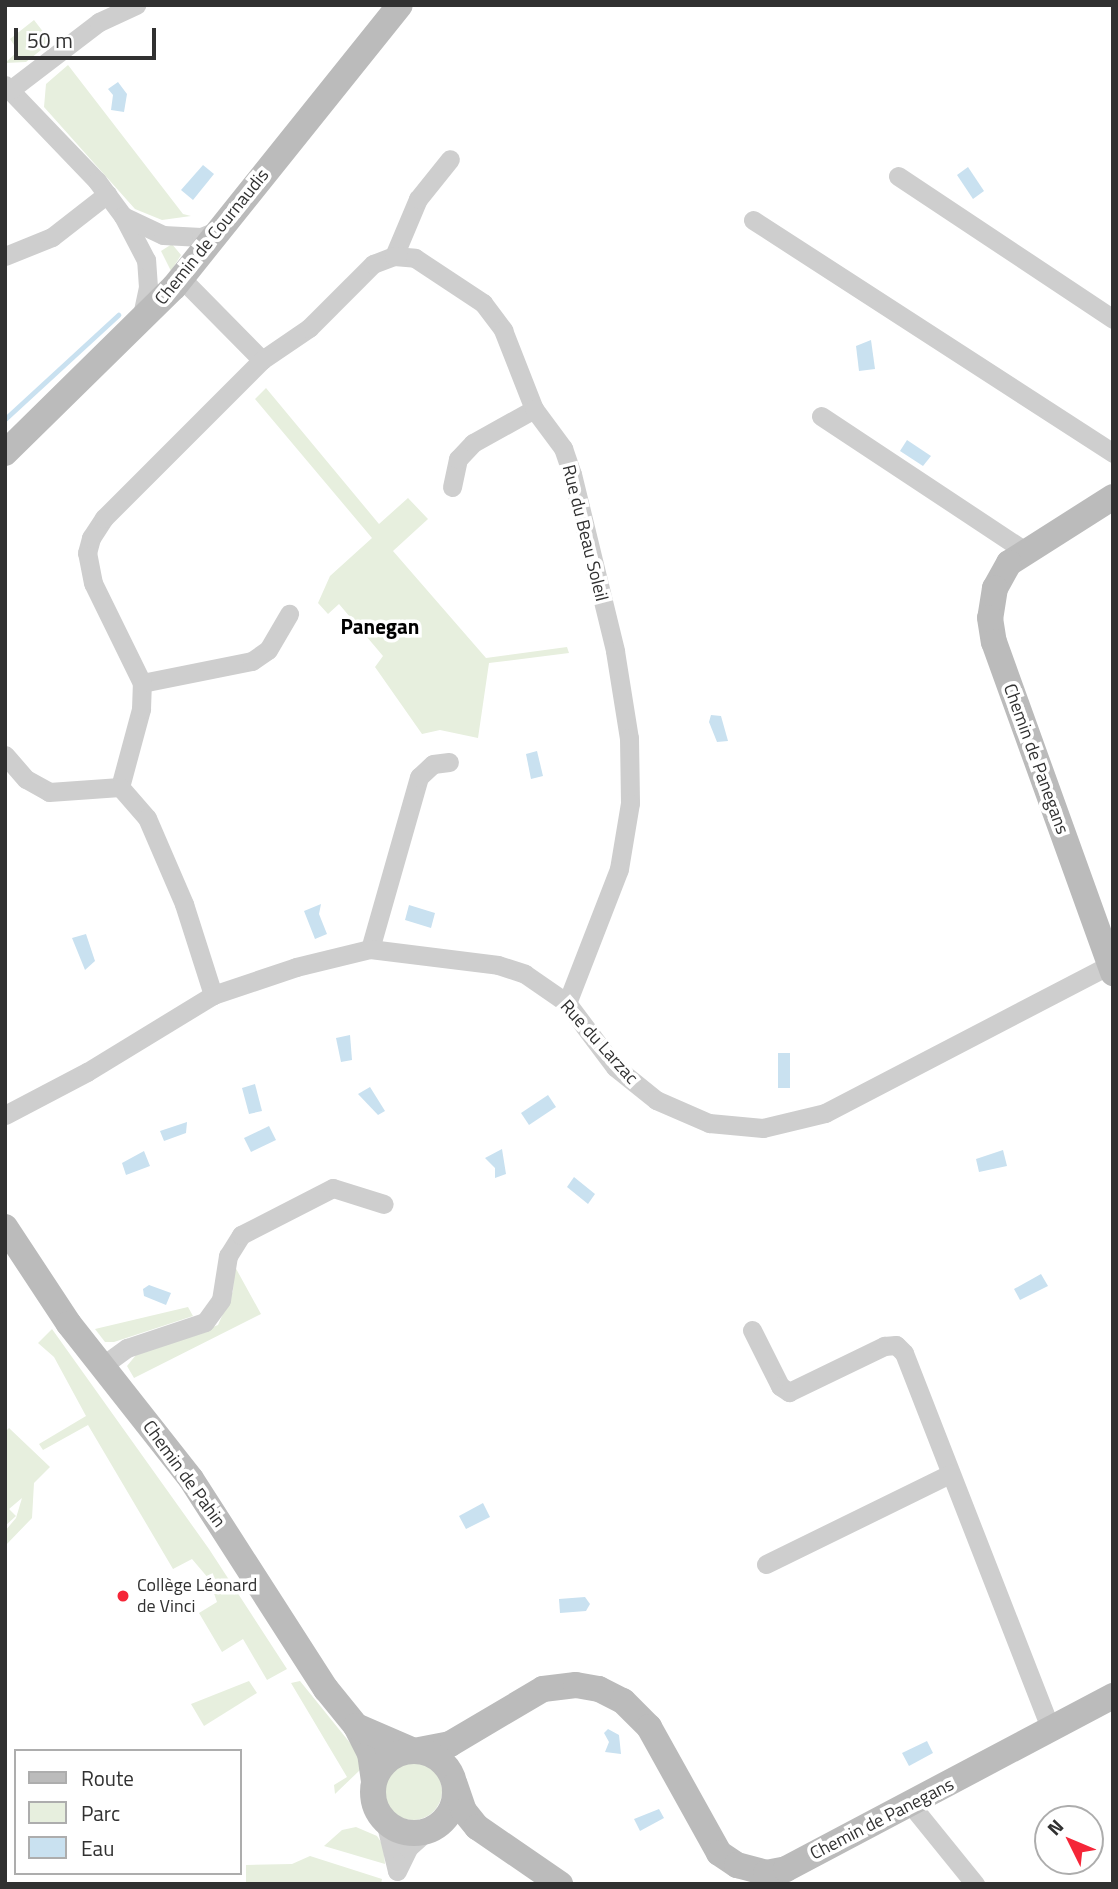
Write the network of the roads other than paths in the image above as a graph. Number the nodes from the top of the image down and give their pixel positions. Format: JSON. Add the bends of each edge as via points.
{"nodes":[{"id":1,"x":136,"y":5,"type":"edge"},
{"id":2,"x":392,"y":9,"type":"edge"},
{"id":3,"x":7,"y":88,"type":"edge"},
{"id":4,"x":450,"y":159,"type":"dead end"},
{"id":5,"x":898,"y":176,"type":"dead end"},
{"id":6,"x":107,"y":194,"type":"junction"},
{"id":7,"x":123,"y":216,"type":"junction"},
{"id":8,"x":752,"y":220,"type":"dead end"},
{"id":9,"x":222,"y":228,"type":"junction"},
{"id":10,"x":163,"y":235,"type":"junction"},
{"id":11,"x":5,"y":256,"type":"edge"},
{"id":12,"x":394,"y":256,"type":"junction"},
{"id":13,"x":146,"y":260,"type":"junction"},
{"id":14,"x":178,"y":283,"type":"junction"},
{"id":15,"x":1113,"y":319,"type":"edge"},
{"id":16,"x":140,"y":323,"type":"junction"},
{"id":17,"x":262,"y":360,"type":"junction"},
{"id":18,"x":534,"y":409,"type":"junction"},
{"id":19,"x":821,"y":416,"type":"dead end"},
{"id":20,"x":5,"y":453,"type":"edge"},
{"id":21,"x":1113,"y":453,"type":"edge"},
{"id":22,"x":452,"y":487,"type":"dead end"},
{"id":23,"x":1113,"y":497,"type":"edge"},
{"id":24,"x":1025,"y":551,"type":"junction"},
{"id":25,"x":289,"y":614,"type":"dead end"},
{"id":26,"x":142,"y":683,"type":"junction"},
{"id":27,"x":5,"y":755,"type":"edge"},
{"id":28,"x":449,"y":762,"type":"dead end"},
{"id":29,"x":120,"y":787,"type":"junction"},
{"id":30,"x":370,"y":949,"type":"junction"},
{"id":31,"x":1112,"y":967,"type":"edge"},
{"id":32,"x":213,"y":995,"type":"junction"},
{"id":33,"x":567,"y":1003,"type":"junction"},
{"id":34,"x":5,"y":1115,"type":"edge"},
{"id":35,"x":384,"y":1204,"type":"dead end"},
{"id":36,"x":5,"y":1227,"type":"edge"},
{"id":37,"x":752,"y":1330,"type":"dead end"},
{"id":38,"x":102,"y":1366,"type":"junction"},
{"id":39,"x":950,"y":1474,"type":"junction"},
{"id":40,"x":766,"y":1564,"type":"dead end"},
{"id":41,"x":1113,"y":1696,"type":"edge"},
{"id":42,"x":356,"y":1726,"type":"junction"},
{"id":43,"x":473,"y":1730,"type":"junction"},
{"id":44,"x":1051,"y":1731,"type":"junction"},
{"id":45,"x":414,"y":1751,"type":"junction"},
{"id":46,"x":374,"y":1781,"type":"junction"},
{"id":47,"x":455,"y":1783,"type":"junction"},
{"id":48,"x":911,"y":1805,"type":"junction"},
{"id":49,"x":385,"y":1821,"type":"junction"},
{"id":50,"x":431,"y":1830,"type":"junction"},
{"id":51,"x":489,"y":1839,"type":"junction"},
{"id":52,"x":560,"y":1884,"type":"edge"},
{"id":53,"x":975,"y":1884,"type":"edge"}],
"edges":[{"from":1,"to":3,"type":"street","via":[[99,22]]},
{"from":2,"to":9,"type":"street","name":"Chemin de Cournaudis"},
{"from":3,"to":6,"type":"street"},
{"from":4,"to":12,"type":"street","via":[[418,199]]},
{"from":5,"to":15,"type":"street"},
{"from":6,"to":7,"type":"street"},
{"from":6,"to":11,"type":"street","via":[[52,237]]},
{"from":7,"to":10,"type":"street"},
{"from":7,"to":13,"type":"street"},
{"from":8,"to":21,"type":"street"},
{"from":9,"to":10,"type":"street","via":[[201,237]]},
{"from":9,"to":14,"type":"street","name":"Chemin de Cournaudis"},
{"from":10,"to":13,"type":"street"},
{"from":12,"to":17,"type":"street","via":[[373,264],[309,328]]},
{"from":12,"to":18,"type":"street","name":"Rue du Beau Soleil","via":[[415,258],[495,315]]},
{"from":13,"to":14,"type":"street"},
{"from":13,"to":16,"type":"street","via":[[148,287]]},
{"from":14,"to":16,"type":"street","name":"Chemin de Cournaudis"},
{"from":14,"to":17,"type":"street"},
{"from":16,"to":20,"type":"street","name":"Chemin de Cournaudis"},
{"from":17,"to":26,"type":"street","via":[[104,518],[91,538],[87,553],[93,583]]},
{"from":18,"to":22,"type":"street","via":[[473,443],[454,469]]},
{"from":18,"to":33,"type":"street","name":"Rue du Beau Soleil","via":[[563,448],[572,474],[615,651],[629,738],[630,803],[618,869]]},
{"from":19,"to":24,"type":"street"},
{"from":23,"to":24,"type":"street","name":"Chemin de Panegans"},
{"from":24,"to":31,"type":"street","name":"Chemin de Panegans","via":[[1009,563],[995,588],[990,618],[995,642]]},
{"from":25,"to":26,"type":"street","via":[[268,650],[252,661]]},
{"from":26,"to":29,"type":"street","via":[[141,709]]},
{"from":27,"to":29,"type":"street","via":[[26,779],[48,792]]},
{"from":28,"to":30,"type":"street","via":[[433,764],[419,777]]},
{"from":29,"to":32,"type":"street","via":[[147,818],[184,904]]},
{"from":30,"to":32,"type":"street","name":"Rue du Larzac"},
{"from":30,"to":33,"type":"street","name":"Rue du Larzac","via":[[501,965],[525,974]]},
{"from":31,"to":33,"type":"street","name":"Rue du Larzac","via":[[825,1113],[764,1128],[709,1123],[656,1100],[615,1067]]},
{"from":32,"to":34,"type":"street","name":"Rue du Larzac","via":[[87,1072]]},
{"from":35,"to":38,"type":"street","via":[[333,1188],[241,1235],[228,1256],[222,1300],[205,1322],[127,1348]]},
{"from":36,"to":38,"type":"street","name":"Chemin de Pahin"},
{"from":37,"to":39,"type":"street","via":[[779,1386],[789,1392],[884,1346],[899,1347]]},
{"from":38,"to":42,"type":"street","name":"Chemin de Pahin","via":[[191,1479],[326,1689]]},
{"from":39,"to":40,"type":"street"},
{"from":39,"to":44,"type":"street"},
{"from":41,"to":44,"type":"street","name":"Chemin de Panegans"},
{"from":42,"to":45,"type":"street","name":"Chemin de Pahin"},
{"from":42,"to":46,"type":"street","name":"Chemin de Pahin","via":[[370,1754]]},
{"from":43,"to":45,"type":"street","name":"Chemin de Panegans","via":[[450,1744]]},
{"from":43,"to":47,"type":"street","via":[[459,1759]]},
{"from":43,"to":48,"type":"street","name":"Chemin de Panegans","via":[[543,1689],[589,1686],[614,1695],[649,1727],[713,1845],[729,1860],[757,1872],[786,1869]]},
{"from":44,"to":48,"type":"street","name":"Chemin de Panegans"},
{"from":45,"to":46,"type":"street","via":[[386,1762]]},
{"from":45,"to":47,"type":"street","via":[[442,1761]]},
{"from":46,"to":49,"type":"street","via":[[374,1803]]},
{"from":47,"to":50,"type":"street","via":[[452,1809]]},
{"from":47,"to":51,"type":"street","via":[[464,1811]]},
{"from":48,"to":53,"type":"street"},
{"from":49,"to":50,"type":"street","via":[[403,1832]]},
{"from":49,"to":50,"type":"street","via":[[397,1871],[408,1848]]},
{"from":50,"to":51,"type":"street","via":[[456,1826]]},
{"from":51,"to":52,"type":"street"}]}
